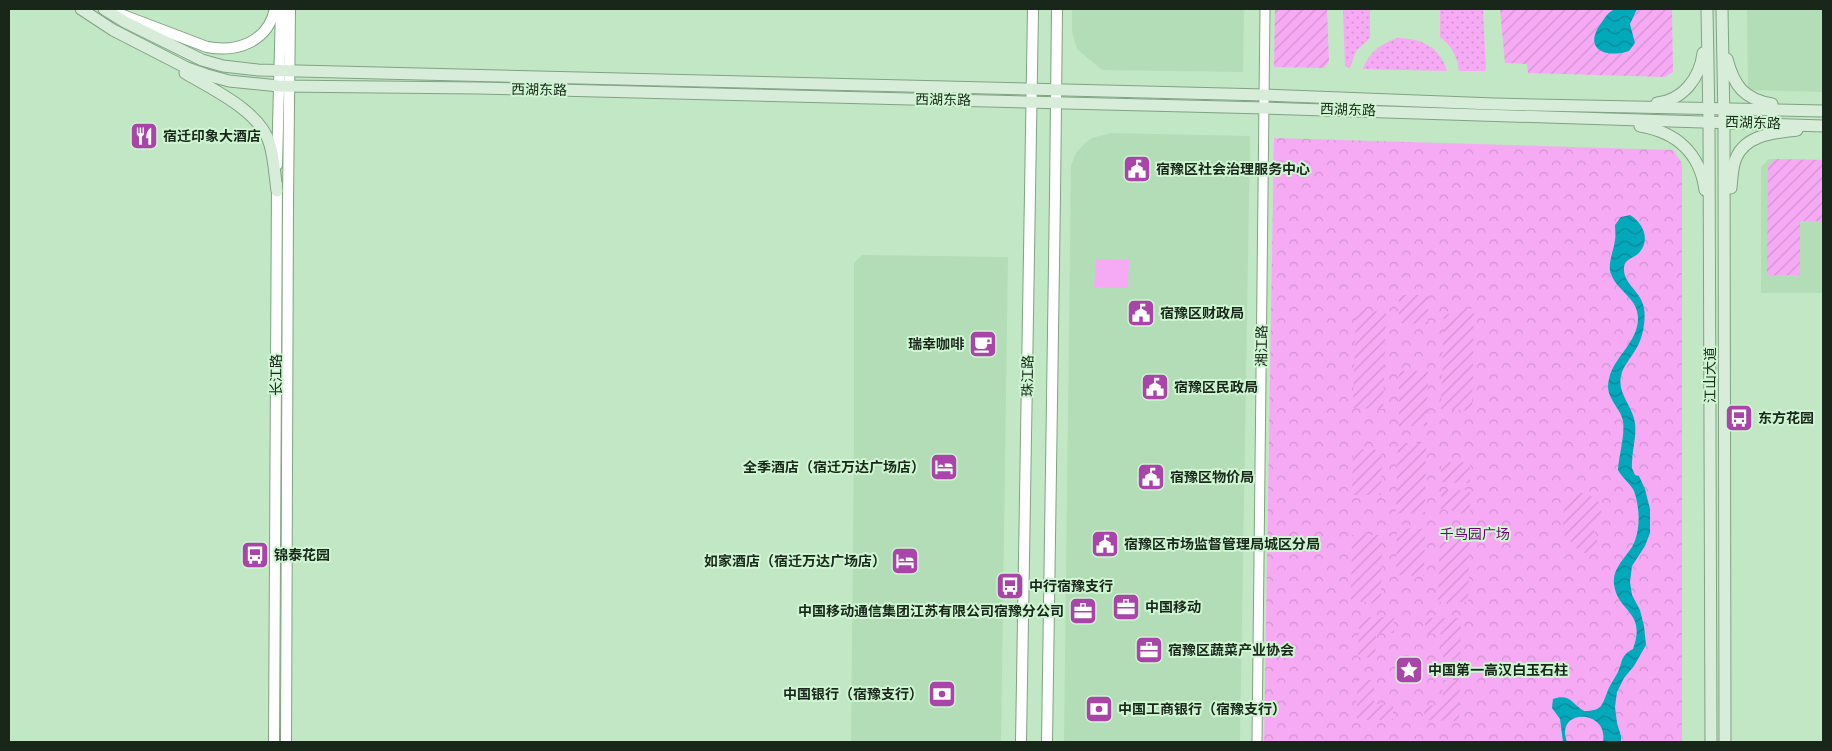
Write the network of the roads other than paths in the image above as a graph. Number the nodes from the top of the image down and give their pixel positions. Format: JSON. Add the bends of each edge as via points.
{"nodes":[{"id":1,"x":81,"y":9,"type":"edge"},
{"id":2,"x":105,"y":9,"type":"edge"},
{"id":3,"x":275,"y":9,"type":"edge"},
{"id":4,"x":280,"y":9,"type":"edge"},
{"id":5,"x":290,"y":9,"type":"edge"},
{"id":6,"x":1033,"y":9,"type":"edge"},
{"id":7,"x":1057,"y":9,"type":"edge"},
{"id":8,"x":1265,"y":9,"type":"edge"},
{"id":9,"x":1707,"y":9,"type":"edge"},
{"id":10,"x":1722,"y":9,"type":"edge"},
{"id":11,"x":113,"y":30,"type":"junction"},
{"id":12,"x":1723,"y":39,"type":"junction"},
{"id":13,"x":284,"y":71,"type":"junction"},
{"id":14,"x":284,"y":86,"type":"junction"},
{"id":15,"x":1032,"y":90,"type":"junction"},
{"id":16,"x":1056,"y":90,"type":"junction"},
{"id":17,"x":1265,"y":95,"type":"junction"},
{"id":18,"x":1032,"y":103,"type":"junction"},
{"id":19,"x":1056,"y":103,"type":"junction"},
{"id":20,"x":1628,"y":107,"type":"junction"},
{"id":21,"x":1265,"y":108,"type":"junction"},
{"id":22,"x":1709,"y":108,"type":"junction"},
{"id":23,"x":1724,"y":108,"type":"junction"},
{"id":24,"x":1823,"y":110,"type":"edge"},
{"id":25,"x":1594,"y":119,"type":"junction"},
{"id":26,"x":1709,"y":122,"type":"junction"},
{"id":27,"x":1724,"y":122,"type":"junction"},
{"id":28,"x":1823,"y":126,"type":"edge"},
{"id":29,"x":277,"y":191,"type":"junction"},
{"id":30,"x":1709,"y":228,"type":"junction"},
{"id":31,"x":1724,"y":247,"type":"junction"},
{"id":32,"x":274,"y":742,"type":"edge"},
{"id":33,"x":286,"y":742,"type":"edge"},
{"id":34,"x":1021,"y":742,"type":"edge"},
{"id":35,"x":1047,"y":742,"type":"edge"},
{"id":36,"x":1257,"y":742,"type":"edge"},
{"id":37,"x":1711,"y":742,"type":"edge"},
{"id":38,"x":1725,"y":742,"type":"edge"}],
"edges":[{"from":1,"to":11,"type":"main road","name":"西湖东路"},
{"from":2,"to":3,"type":"street","via":[[207,47],[223,49],[245,46],[260,36],[271,22]]},
{"from":2,"to":13,"type":"main road","name":"西湖东路","via":[[202,60],[239,68]]},
{"from":4,"to":13,"type":"street","name":"长江路"},
{"from":5,"to":13,"type":"street","name":"长江路"},
{"from":6,"to":15,"type":"street","name":"珠江路"},
{"from":7,"to":16,"type":"street","name":"珠江路"},
{"from":8,"to":17,"type":"street","name":"湘江路"},
{"from":9,"to":20,"type":"main road","via":[[1702,62],[1695,80],[1676,97]]},
{"from":9,"to":22,"type":"main road","name":"江山大道"},
{"from":10,"to":12,"type":"main road","name":"江山大道"},
{"from":11,"to":14,"type":"main road","name":"西湖东路","via":[[207,75],[229,81]]},
{"from":11,"to":29,"type":"main road","via":[[236,103],[255,120],[270,144]]},
{"from":12,"to":23,"type":"main road","name":"江山大道"},
{"from":12,"to":24,"type":"main road","via":[[1731,76],[1750,98],[1770,104]]},
{"from":13,"to":14,"type":"street","name":"长江路"},
{"from":13,"to":15,"type":"main road","name":"西湖东路"},
{"from":14,"to":18,"type":"main road","name":"西湖东路","via":[[495,88]]},
{"from":14,"to":29,"type":"street","name":"长江路"},
{"from":14,"to":33,"type":"street","name":"长江路"},
{"from":15,"to":16,"type":"main road","name":"西湖东路"},
{"from":15,"to":18,"type":"street","name":"珠江路"},
{"from":16,"to":17,"type":"main road","name":"西湖东路"},
{"from":16,"to":19,"type":"street","name":"珠江路"},
{"from":17,"to":20,"type":"main road","name":"西湖东路"},
{"from":17,"to":21,"type":"street","name":"湘江路"},
{"from":18,"to":19,"type":"main road","name":"西湖东路"},
{"from":18,"to":34,"type":"street","name":"珠江路"},
{"from":19,"to":21,"type":"main road","name":"西湖东路"},
{"from":19,"to":35,"type":"street","name":"珠江路"},
{"from":20,"to":22,"type":"main road","name":"西湖东路"},
{"from":21,"to":25,"type":"main road","name":"西湖东路"},
{"from":21,"to":36,"type":"street","name":"湘江路"},
{"from":22,"to":23,"type":"main road","name":"西湖东路"},
{"from":22,"to":26,"type":"main road","name":"江山大道"},
{"from":23,"to":24,"type":"main road","name":"西湖东路"},
{"from":23,"to":27,"type":"main road","name":"江山大道"},
{"from":25,"to":26,"type":"main road","name":"西湖东路"},
{"from":25,"to":30,"type":"main road","via":[[1654,128],[1684,146],[1695,160],[1703,179]]},
{"from":26,"to":27,"type":"main road","name":"西湖东路"},
{"from":26,"to":30,"type":"main road","name":"江山大道"},
{"from":27,"to":28,"type":"main road","name":"西湖东路"},
{"from":27,"to":31,"type":"main road","name":"江山大道"},
{"from":28,"to":31,"type":"main road","via":[[1761,136],[1741,148],[1732,170]]},
{"from":29,"to":32,"type":"street","name":"长江路"},
{"from":30,"to":37,"type":"main road","name":"江山大道"},
{"from":31,"to":38,"type":"main road","name":"江山大道"}]}
